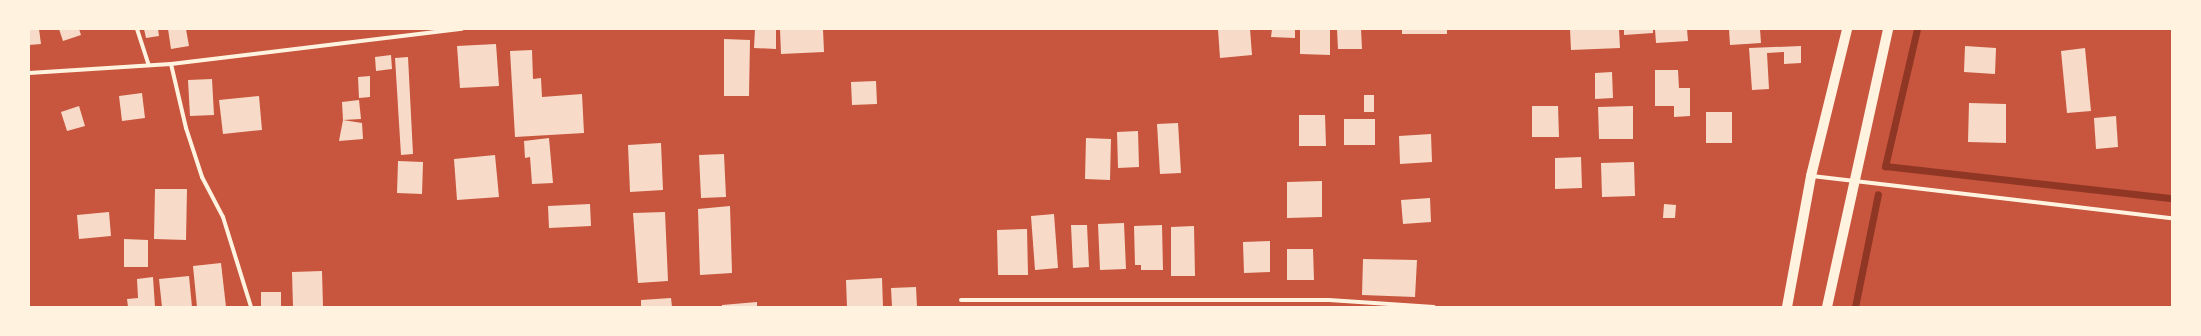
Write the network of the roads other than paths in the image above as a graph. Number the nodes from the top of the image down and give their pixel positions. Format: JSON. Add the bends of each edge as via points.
{"nodes":[{"id":1,"x":137,"y":29,"type":"edge"},
{"id":2,"x":462,"y":29,"type":"edge"},
{"id":3,"x":1847,"y":29,"type":"edge"},
{"id":4,"x":1888,"y":29,"type":"edge"},
{"id":5,"x":171,"y":64,"type":"junction"},
{"id":6,"x":150,"y":65,"type":"junction"},
{"id":7,"x":29,"y":73,"type":"edge"},
{"id":8,"x":1811,"y":176,"type":"junction"},
{"id":9,"x":1853,"y":182,"type":"junction"},
{"id":10,"x":2172,"y":218,"type":"edge"},
{"id":11,"x":961,"y":300,"type":"dead end"},
{"id":12,"x":251,"y":307,"type":"edge"},
{"id":13,"x":1434,"y":307,"type":"edge"},
{"id":14,"x":1787,"y":307,"type":"edge"},
{"id":15,"x":1828,"y":307,"type":"edge"}],
"edges":[{"from":1,"to":6,"type":"street"},
{"from":2,"to":5,"type":"street"},
{"from":3,"to":8,"type":"main road"},
{"from":4,"to":9,"type":"main road"},
{"from":5,"to":6,"type":"street"},
{"from":5,"to":12,"type":"street","via":[[202,177],[223,217]]},
{"from":6,"to":7,"type":"street"},
{"from":8,"to":9,"type":"street"},
{"from":8,"to":14,"type":"main road"},
{"from":9,"to":10,"type":"street"},
{"from":9,"to":15,"type":"main road"},
{"from":11,"to":13,"type":"street","via":[[1329,300]]}]}
